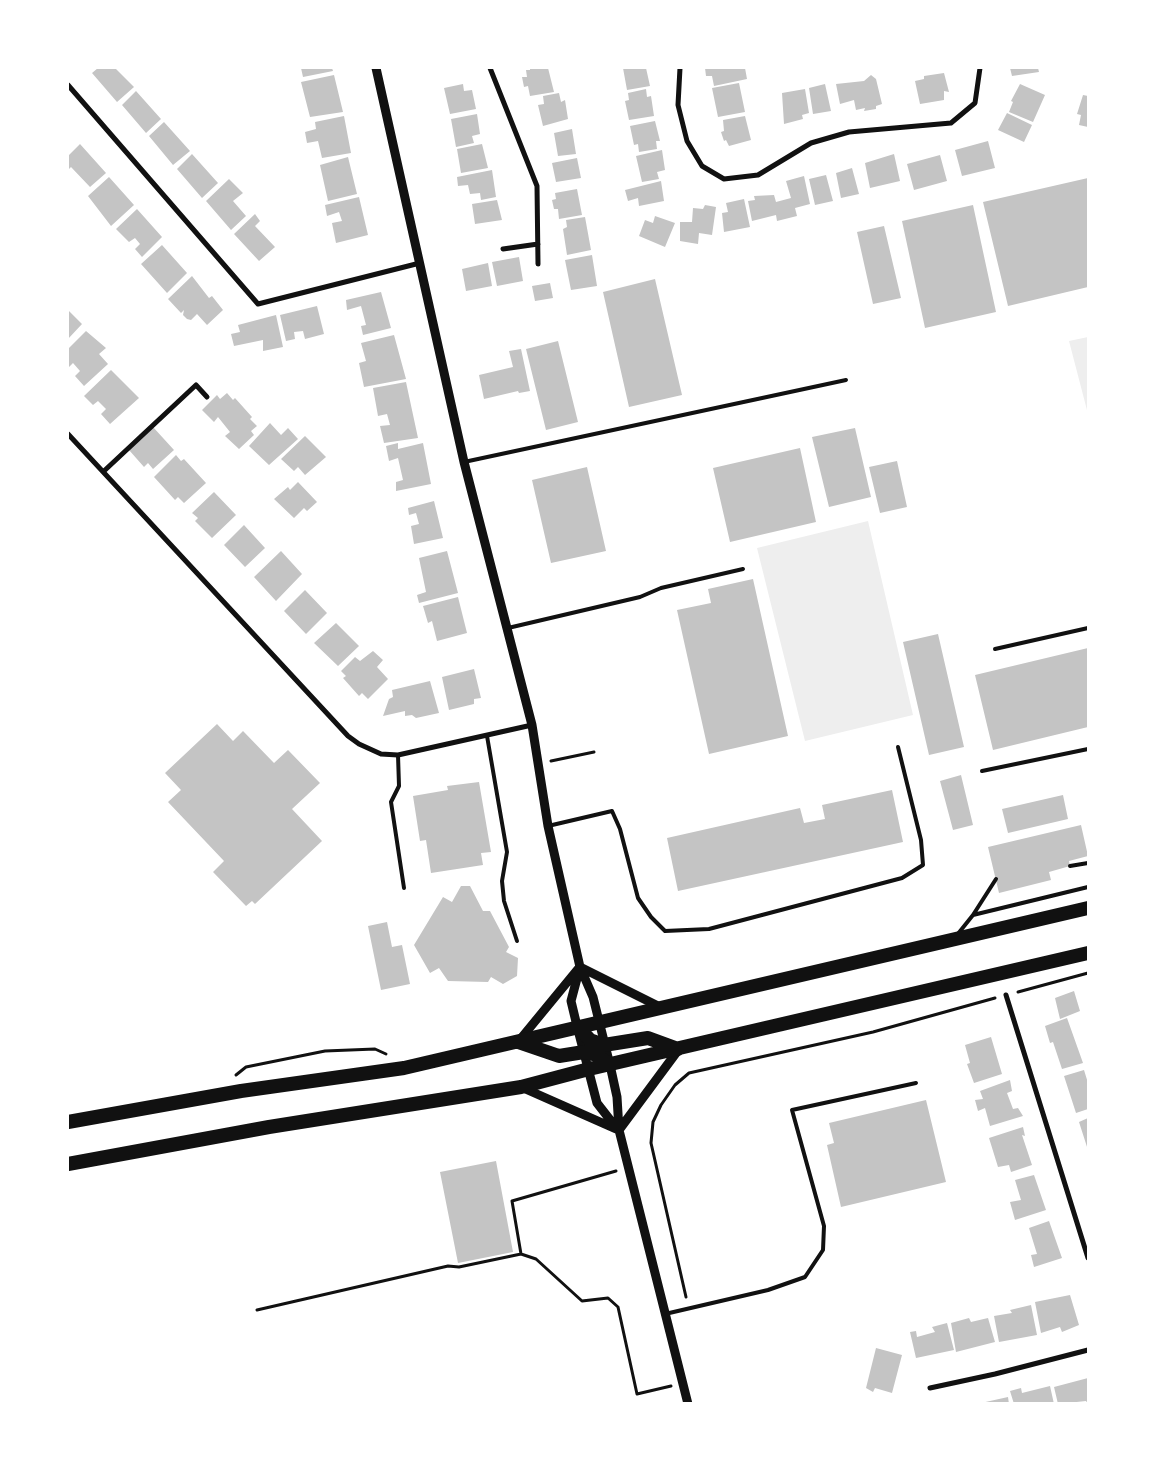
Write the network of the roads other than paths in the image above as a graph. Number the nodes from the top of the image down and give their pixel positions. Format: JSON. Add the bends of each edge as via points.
{"nodes":[{"id":1,"x":376,"y":68,"type":"edge"},
{"id":2,"x":490,"y":68,"type":"edge"},
{"id":3,"x":680,"y":68,"type":"edge"},
{"id":4,"x":980,"y":68,"type":"edge"},
{"id":5,"x":68,"y":85,"type":"edge"},
{"id":6,"x":538,"y":244,"type":"junction"},
{"id":7,"x":503,"y":249,"type":"dead end"},
{"id":8,"x":420,"y":263,"type":"junction"},
{"id":9,"x":538,"y":264,"type":"dead end"},
{"id":10,"x":846,"y":380,"type":"dead end"},
{"id":11,"x":207,"y":397,"type":"dead end"},
{"id":12,"x":68,"y":434,"type":"edge"},
{"id":13,"x":464,"y":462,"type":"junction"},
{"id":14,"x":104,"y":471,"type":"junction"},
{"id":15,"x":743,"y":569,"type":"dead end"},
{"id":16,"x":508,"y":628,"type":"junction"},
{"id":17,"x":1088,"y":628,"type":"edge"},
{"id":18,"x":995,"y":649,"type":"dead end"},
{"id":19,"x":532,"y":725,"type":"junction"},
{"id":20,"x":487,"y":736,"type":"junction"},
{"id":21,"x":898,"y":748,"type":"dead end"},
{"id":22,"x":1088,"y":749,"type":"edge"},
{"id":23,"x":398,"y":755,"type":"junction"},
{"id":24,"x":982,"y":771,"type":"dead end"},
{"id":25,"x":548,"y":826,"type":"junction"},
{"id":26,"x":1088,"y":863,"type":"edge"},
{"id":27,"x":1070,"y":866,"type":"dead end"},
{"id":28,"x":996,"y":879,"type":"dead end"},
{"id":29,"x":1088,"y":887,"type":"edge"},
{"id":30,"x":404,"y":888,"type":"dead end"},
{"id":31,"x":1088,"y":908,"type":"edge"},
{"id":32,"x":973,"y":915,"type":"junction"},
{"id":33,"x":952,"y":940,"type":"junction"},
{"id":34,"x":517,"y":941,"type":"dead end"},
{"id":35,"x":1088,"y":953,"type":"edge"},
{"id":36,"x":580,"y":967,"type":"junction"},
{"id":37,"x":1006,"y":995,"type":"road end"},
{"id":38,"x":663,"y":1009,"type":"junction"},
{"id":39,"x":598,"y":1021,"type":"junction"},
{"id":40,"x":577,"y":1026,"type":"junction"},
{"id":41,"x":518,"y":1042,"type":"junction"},
{"id":42,"x":604,"y":1045,"type":"junction"},
{"id":43,"x":679,"y":1049,"type":"junction"},
{"id":44,"x":584,"y":1052,"type":"junction"},
{"id":45,"x":610,"y":1065,"type":"junction"},
{"id":46,"x":589,"y":1069,"type":"junction"},
{"id":47,"x":916,"y":1083,"type":"dead end"},
{"id":48,"x":521,"y":1087,"type":"junction"},
{"id":49,"x":68,"y":1122,"type":"edge"},
{"id":50,"x":619,"y":1130,"type":"junction"},
{"id":51,"x":68,"y":1164,"type":"edge"},
{"id":52,"x":1088,"y":1258,"type":"edge"},
{"id":53,"x":665,"y":1314,"type":"junction"},
{"id":54,"x":1088,"y":1350,"type":"edge"},
{"id":55,"x":930,"y":1388,"type":"dead end"},
{"id":56,"x":688,"y":1404,"type":"edge"}],
"edges":[{"from":1,"to":8,"type":"street"},
{"from":2,"to":6,"type":"street","via":[[538,186]]},
{"from":3,"to":4,"type":"street","via":[[678,104],[687,141],[702,166],[724,179],[758,175],[811,143],[849,132],[951,123],[975,103]]},
{"from":5,"to":8,"type":"street","via":[[258,304]]},
{"from":6,"to":7,"type":"street"},
{"from":6,"to":9,"type":"street"},
{"from":8,"to":13,"type":"street"},
{"from":10,"to":13,"type":"lane"},
{"from":11,"to":14,"type":"street","via":[[196,385]]},
{"from":12,"to":14,"type":"street"},
{"from":13,"to":16,"type":"street"},
{"from":14,"to":23,"type":"street","via":[[348,736],[370,750]]},
{"from":15,"to":16,"type":"lane"},
{"from":16,"to":19,"type":"street"},
{"from":17,"to":18,"type":"lane"},
{"from":19,"to":20,"type":"street"},
{"from":19,"to":25,"type":"street"},
{"from":20,"to":23,"type":"street"},
{"from":20,"to":34,"type":"lane","via":[[507,852],[502,881],[504,901]]},
{"from":21,"to":25,"type":"lane","via":[[921,840],[923,865],[902,878],[709,929],[665,931],[651,917],[638,898],[620,829],[612,811]]},
{"from":22,"to":24,"type":"lane"},
{"from":23,"to":30,"type":"lane","via":[[399,786],[391,802]]},
{"from":25,"to":36,"type":"street"},
{"from":26,"to":27,"type":"lane"},
{"from":28,"to":32,"type":"lane"},
{"from":29,"to":32,"type":"lane"},
{"from":31,"to":33,"type":"highway"},
{"from":32,"to":33,"type":"lane"},
{"from":33,"to":38,"type":"highway"},
{"from":35,"to":43,"type":"highway"},
{"from":36,"to":38,"type":"street"},
{"from":36,"to":39,"type":"street","via":[[593,997]]},
{"from":36,"to":40,"type":"street","via":[[571,1001]]},
{"from":36,"to":41,"type":"street"},
{"from":37,"to":52,"type":"street"},
{"from":38,"to":39,"type":"highway"},
{"from":39,"to":40,"type":"highway"},
{"from":39,"to":42,"type":"street"},
{"from":40,"to":41,"type":"highway"},
{"from":40,"to":42,"type":"highway","via":[[590,1040]]},
{"from":40,"to":44,"type":"street"},
{"from":41,"to":44,"type":"highway","via":[[559,1056]]},
{"from":41,"to":49,"type":"highway","via":[[404,1068],[242,1091]]},
{"from":42,"to":43,"type":"highway","via":[[648,1038]]},
{"from":42,"to":45,"type":"street"},
{"from":43,"to":45,"type":"highway"},
{"from":43,"to":50,"type":"street"},
{"from":44,"to":45,"type":"highway","via":[[597,1055]]},
{"from":44,"to":46,"type":"street"},
{"from":45,"to":46,"type":"highway"},
{"from":45,"to":50,"type":"street","via":[[617,1097]]},
{"from":46,"to":48,"type":"highway"},
{"from":46,"to":50,"type":"street","via":[[597,1103]]},
{"from":47,"to":53,"type":"lane","via":[[792,1110],[824,1226],[823,1250],[806,1278]]},
{"from":48,"to":50,"type":"street"},
{"from":48,"to":51,"type":"highway","via":[[269,1127]]},
{"from":50,"to":53,"type":"street"},
{"from":53,"to":56,"type":"street"},
{"from":54,"to":55,"type":"street"}]}
